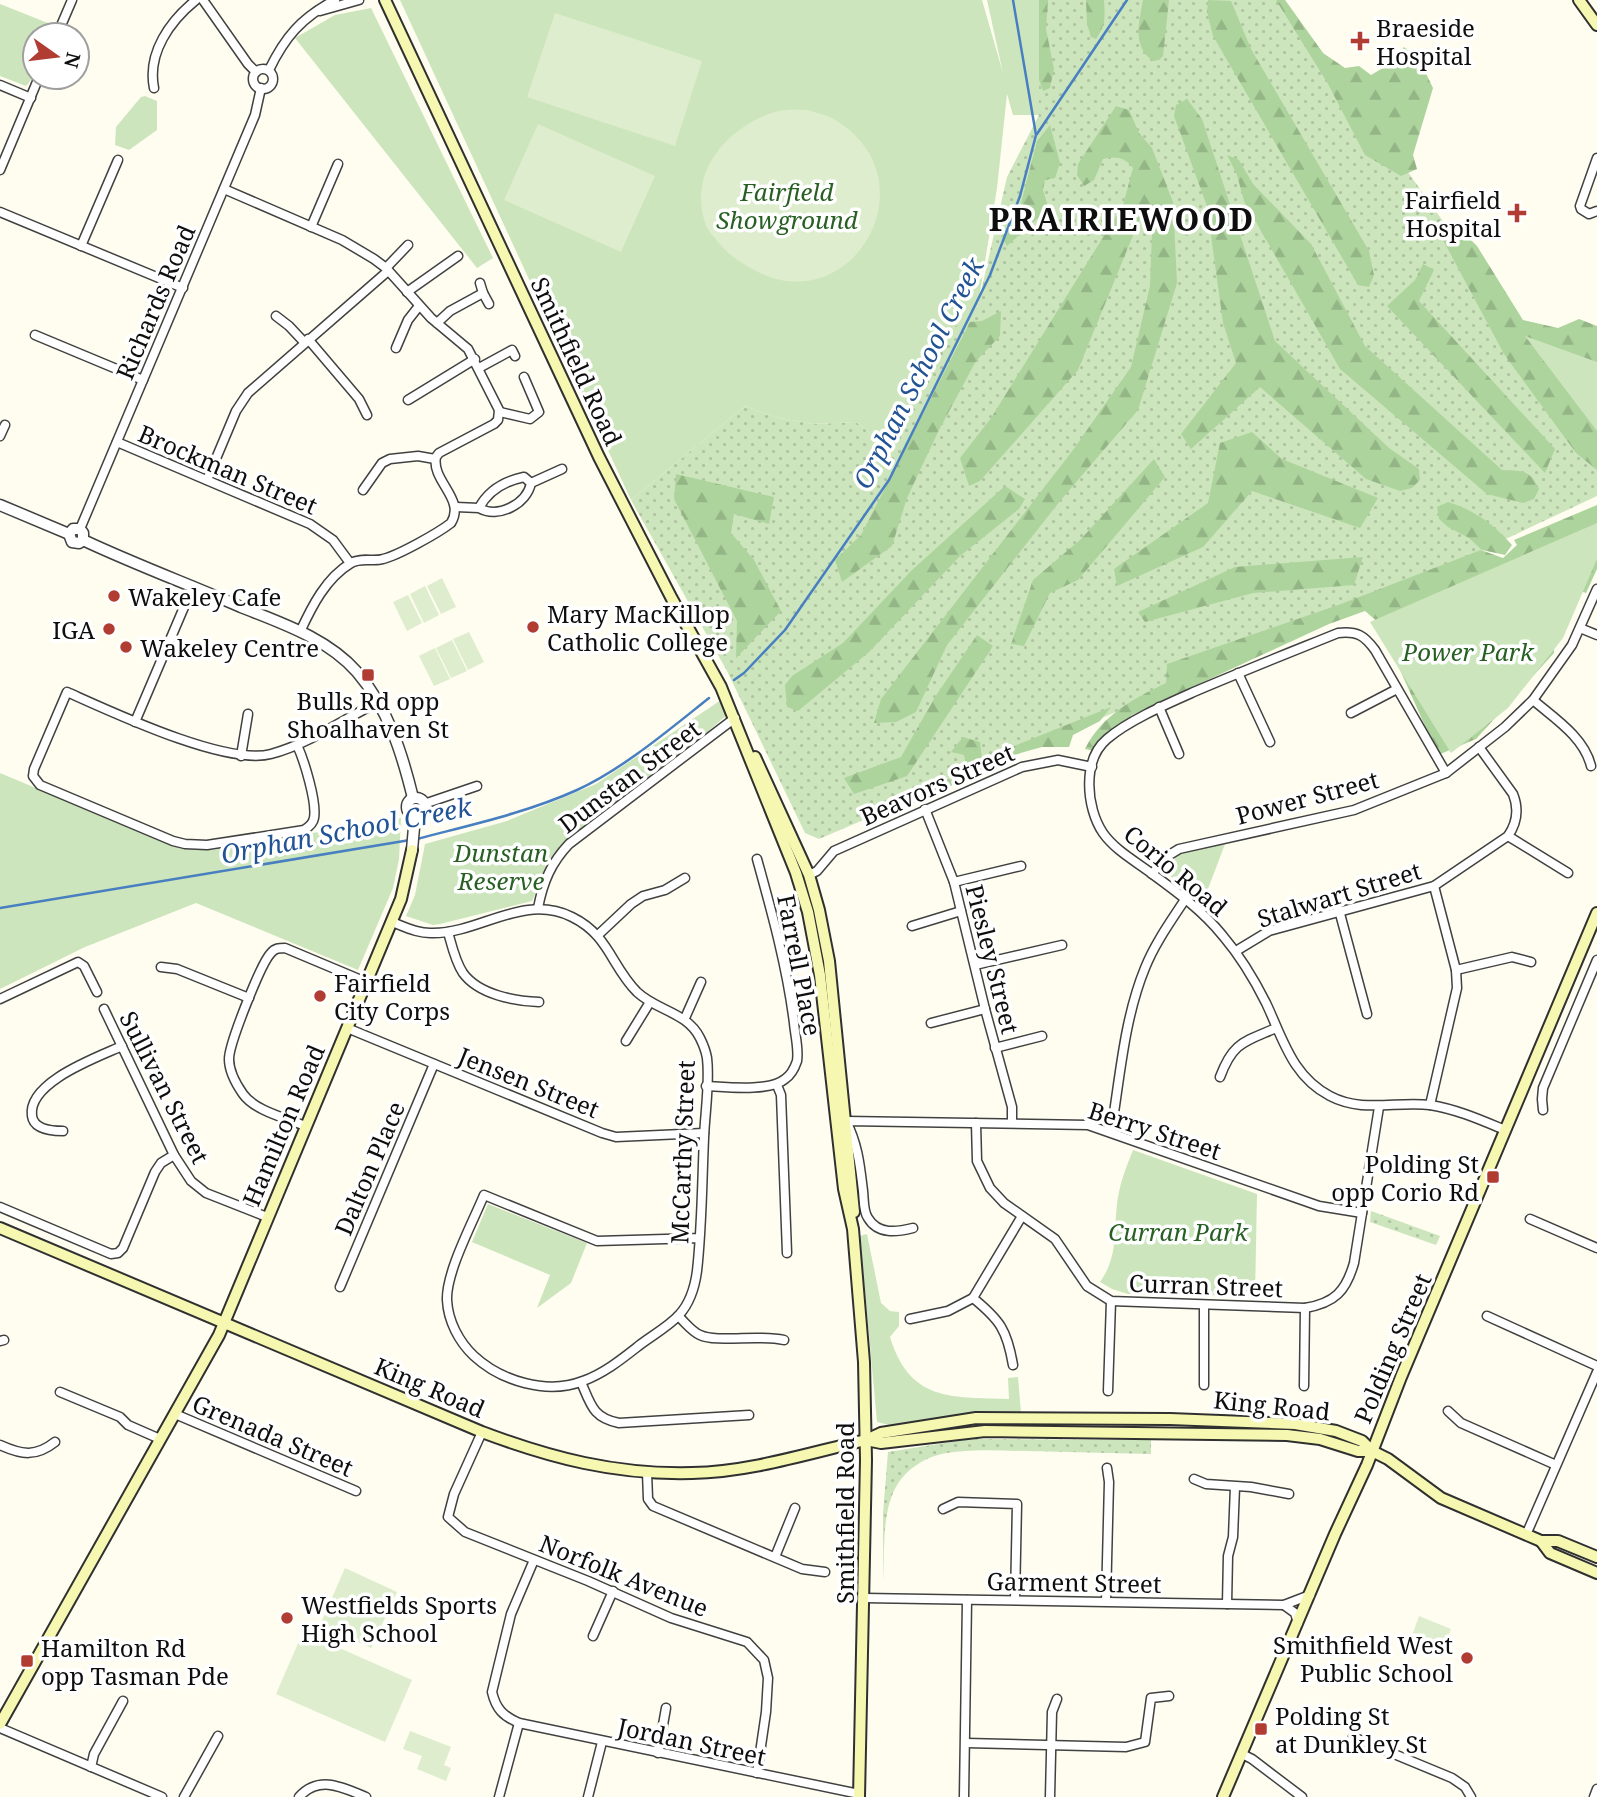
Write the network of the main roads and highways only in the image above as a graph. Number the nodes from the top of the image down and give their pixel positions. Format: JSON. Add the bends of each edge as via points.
{"nodes":[{"id":1,"x":385,"y":0,"type":"edge"},
{"id":2,"x":1579,"y":0,"type":"edge"},
{"id":3,"x":1597,"y":25,"type":"edge"},
{"id":4,"x":742,"y":734,"type":"junction"},
{"id":5,"x":771,"y":814,"type":"junction"},
{"id":6,"x":412,"y":850,"type":"road end"},
{"id":7,"x":808,"y":875,"type":"junction"},
{"id":8,"x":1597,"y":914,"type":"edge"},
{"id":9,"x":820,"y":975,"type":"junction"},
{"id":10,"x":828,"y":1053,"type":"junction"},
{"id":11,"x":846,"y":1121,"type":"junction"},
{"id":12,"x":845,"y":1196,"type":"junction"},
{"id":13,"x":0,"y":1228,"type":"edge"},
{"id":14,"x":853,"y":1229,"type":"junction"},
{"id":15,"x":224,"y":1323,"type":"junction"},
{"id":16,"x":866,"y":1440,"type":"junction"},
{"id":17,"x":1372,"y":1451,"type":"junction"},
{"id":18,"x":1541,"y":1541,"type":"junction"},
{"id":19,"x":1597,"y":1558,"type":"edge"},
{"id":20,"x":1597,"y":1573,"type":"edge"},
{"id":21,"x":0,"y":1726,"type":"edge"},
{"id":22,"x":859,"y":1796,"type":"edge"},
{"id":23,"x":1223,"y":1797,"type":"edge"}],
"edges":[{"from":1,"to":4,"type":"main road","name":"Smithfield Road","via":[[599,457],[713,670]]},
{"from":2,"to":3,"type":"main road"},
{"from":4,"to":5,"type":"main road","name":"Smithfield Road"},
{"from":4,"to":7,"type":"main road","name":"Smithfield Road"},
{"from":5,"to":7,"type":"main road"},
{"from":5,"to":9,"type":"main road","name":"Smithfield Road","via":[[802,887]]},
{"from":6,"to":15,"type":"main road","name":"Hamilton Road","via":[[392,922]]},
{"from":7,"to":9,"type":"main road","via":[[822,949]]},
{"from":7,"to":11,"type":"main road","name":"Smithfield Road","via":[[829,961]]},
{"from":8,"to":17,"type":"main road","name":"Polding Street"},
{"from":9,"to":10,"type":"main road","name":"Smithfield Road"},
{"from":10,"to":11,"type":"main road"},
{"from":10,"to":12,"type":"main road","name":"Smithfield Road"},
{"from":11,"to":12,"type":"main road","via":[[842,1129]]},
{"from":11,"to":14,"type":"main road","name":"Smithfield Road","via":[[860,1215]]},
{"from":12,"to":14,"type":"main road","name":"Smithfield Road"},
{"from":13,"to":15,"type":"main road","name":"King Road"},
{"from":14,"to":16,"type":"main road","name":"Smithfield Road"},
{"from":15,"to":16,"type":"main road","name":"King Road","via":[[482,1432],[573,1462],[693,1473]]},
{"from":15,"to":21,"type":"main road","name":"Hamilton Road"},
{"from":16,"to":17,"type":"main road","name":"King Road","via":[[881,1433],[976,1418],[1259,1420],[1336,1432],[1362,1441]]},
{"from":16,"to":22,"type":"main road","name":"Smithfield Road"},
{"from":17,"to":18,"type":"main road","name":"King Road","via":[[1441,1499]]},
{"from":17,"to":23,"type":"main road","name":"Polding Street"},
{"from":18,"to":19,"type":"main road","via":[[1558,1541]]},
{"from":18,"to":20,"type":"main road","via":[[1550,1553]]}]}
